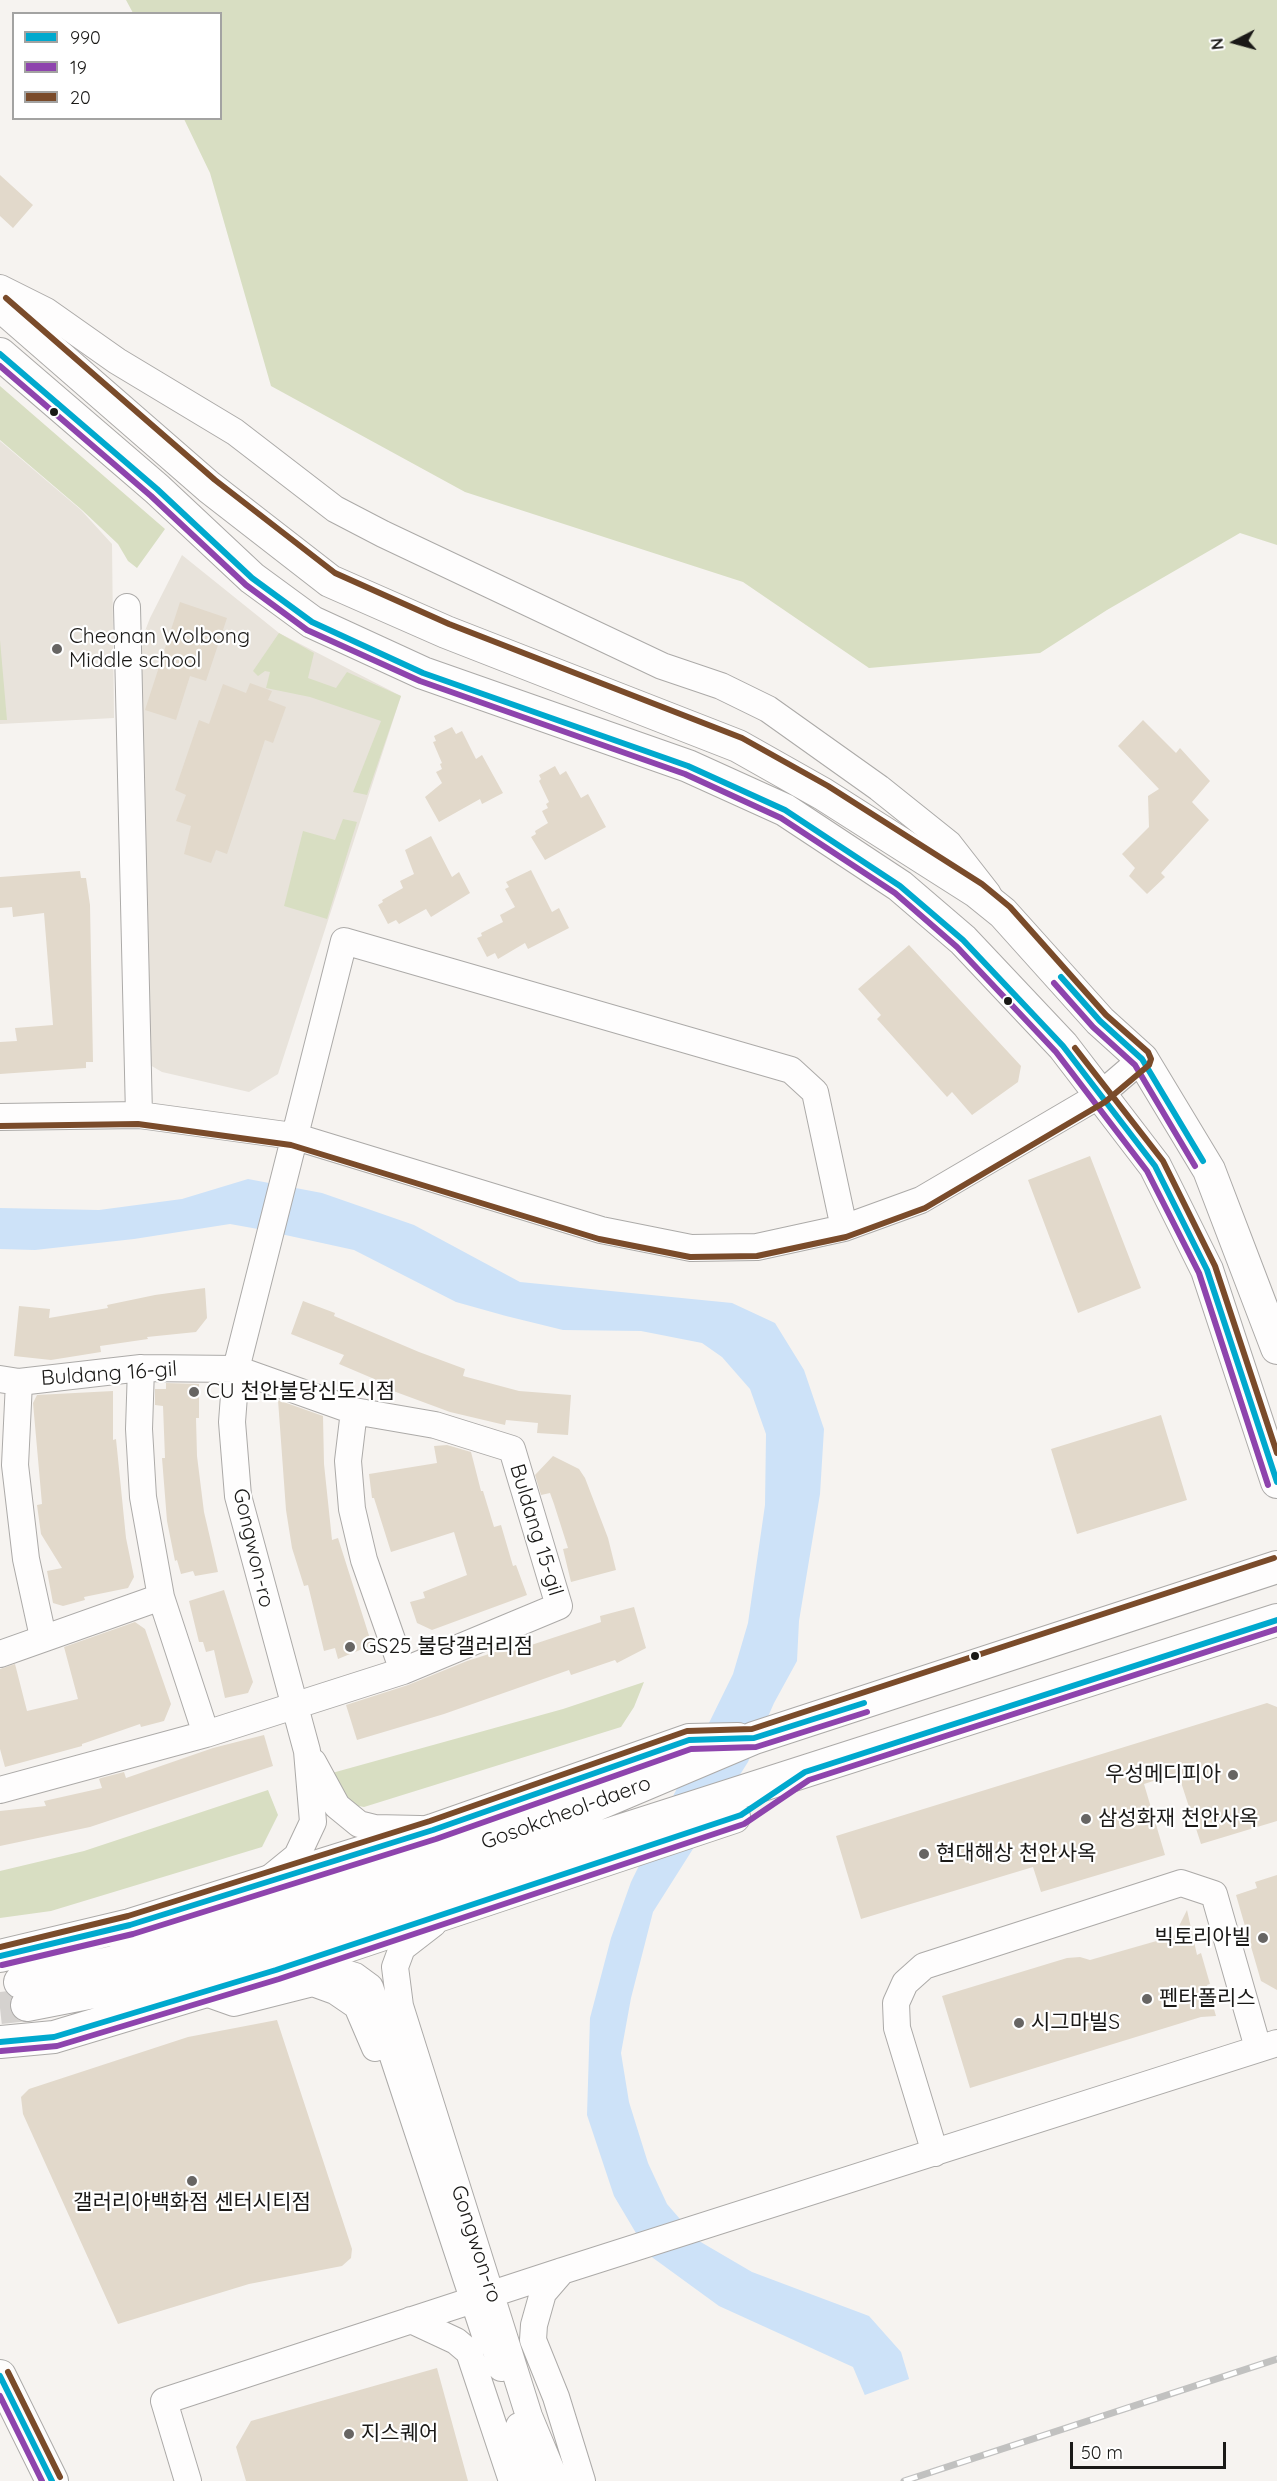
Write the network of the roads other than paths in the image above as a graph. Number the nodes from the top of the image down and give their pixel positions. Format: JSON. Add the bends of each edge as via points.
{"nodes":[{"id":1,"x":0,"y":288,"type":"edge"},
{"id":2,"x":0,"y":305,"type":"edge"},
{"id":3,"x":0,"y":354,"type":"edge"},
{"id":4,"x":127,"y":607,"type":"dead end"},
{"id":5,"x":1003,"y":913,"type":"junction"},
{"id":6,"x":1142,"y":1059,"type":"junction"},
{"id":7,"x":1100,"y":1095,"type":"junction"},
{"id":8,"x":139,"y":1115,"type":"junction"},
{"id":9,"x":0,"y":1117,"type":"edge"},
{"id":10,"x":293,"y":1136,"type":"junction"},
{"id":11,"x":844,"y":1228,"type":"junction"},
{"id":12,"x":1277,"y":1348,"type":"edge"},
{"id":13,"x":141,"y":1368,"type":"junction"},
{"id":14,"x":236,"y":1369,"type":"junction"},
{"id":15,"x":9,"y":1380,"type":"edge"},
{"id":16,"x":354,"y":1411,"type":"junction"},
{"id":17,"x":1277,"y":1482,"type":"edge"},
{"id":18,"x":1277,"y":1567,"type":"edge"},
{"id":19,"x":161,"y":1597,"type":"junction"},
{"id":20,"x":1277,"y":1620,"type":"edge"},
{"id":21,"x":43,"y":1637,"type":"junction"},
{"id":22,"x":0,"y":1654,"type":"edge"},
{"id":23,"x":403,"y":1671,"type":"junction"},
{"id":24,"x":294,"y":1705,"type":"junction"},
{"id":25,"x":206,"y":1734,"type":"junction"},
{"id":26,"x":754,"y":1738,"type":"junction"},
{"id":27,"x":307,"y":1751,"type":"junction"},
{"id":28,"x":0,"y":1790,"type":"edge"},
{"id":29,"x":746,"y":1802,"type":"junction"},
{"id":30,"x":434,"y":1830,"type":"junction"},
{"id":31,"x":263,"y":1884,"type":"junction"},
{"id":32,"x":452,"y":1911,"type":"junction"},
{"id":33,"x":276,"y":1970,"type":"junction"},
{"id":34,"x":9,"y":1989,"type":"edge"},
{"id":35,"x":203,"y":1992,"type":"junction"},
{"id":36,"x":391,"y":2013,"type":"junction"},
{"id":37,"x":1267,"y":2046,"type":"edge"},
{"id":38,"x":935,"y":2153,"type":"junction"},
{"id":39,"x":447,"y":2218,"type":"junction"},
{"id":40,"x":562,"y":2271,"type":"junction"},
{"id":41,"x":483,"y":2297,"type":"junction"},
{"id":42,"x":411,"y":2320,"type":"junction"},
{"id":43,"x":497,"y":2341,"type":"junction"},
{"id":44,"x":0,"y":2376,"type":"edge"},
{"id":45,"x":52,"y":2481,"type":"edge"},
{"id":46,"x":188,"y":2481,"type":"edge"},
{"id":47,"x":514,"y":2481,"type":"edge"},
{"id":48,"x":535,"y":2481,"type":"edge"},
{"id":49,"x":556,"y":2481,"type":"edge"},
{"id":50,"x":581,"y":2481,"type":"edge"}],
"edges":[{"from":1,"to":5,"type":"street","via":[[46,311],[117,361],[235,432],[335,509],[662,666],[721,686],[768,709],[950,844]]},
{"from":2,"to":5,"type":"main road","via":[[209,487],[330,581],[446,632],[738,746],[832,800],[977,892]]},
{"from":3,"to":7,"type":"main road","via":[[157,489],[252,578],[312,622],[423,673],[699,771],[785,810],[900,886],[963,940],[1063,1046]]},
{"from":4,"to":8,"type":"street"},
{"from":5,"to":6,"type":"main road","via":[[1101,1021]]},
{"from":6,"to":7,"type":"street"},
{"from":6,"to":12,"type":"main road","via":[[1209,1170]]},
{"from":7,"to":11,"type":"street","via":[[921,1200]]},
{"from":7,"to":17,"type":"main road","via":[[1155,1166],[1207,1270]]},
{"from":8,"to":9,"type":"street"},
{"from":8,"to":10,"type":"street"},
{"from":10,"to":11,"type":"street","via":[[601,1230],[691,1248],[757,1247]]},
{"from":10,"to":11,"type":"street","via":[[344,941],[791,1070],[815,1092]]},
{"from":10,"to":14,"type":"street","name":"Gongwon-ro"},
{"from":13,"to":14,"type":"street","name":"Buldang 16-gil"},
{"from":13,"to":15,"type":"street","name":"Buldang 16-gil"},
{"from":13,"to":19,"type":"street","via":[[143,1497]]},
{"from":14,"to":16,"type":"street","name":"Buldang 15-gil"},
{"from":14,"to":24,"type":"street","name":"Gongwon-ro","via":[[232,1422],[238,1496]]},
{"from":15,"to":21,"type":"street","name":"Buldang 16-gil","via":[[26,1559]]},
{"from":16,"to":23,"type":"street","via":[[348,1461],[352,1509],[364,1560]]},
{"from":16,"to":23,"type":"street","name":"Buldang 15-gil","via":[[435,1425],[512,1449],[559,1606]]},
{"from":18,"to":26,"type":"main road","name":"Gosokcheol-daero"},
{"from":19,"to":21,"type":"street"},
{"from":19,"to":25,"type":"street"},
{"from":20,"to":29,"type":"main road","name":"Gosokcheol-daero","via":[[805,1772]]},
{"from":21,"to":22,"type":"street"},
{"from":23,"to":24,"type":"street","name":"Buldang 15-gil"},
{"from":24,"to":25,"type":"street"},
{"from":24,"to":27,"type":"street","name":"Gongwon-ro"},
{"from":25,"to":28,"type":"street"},
{"from":26,"to":30,"type":"main road","via":[[689,1740]]},
{"from":26,"to":34,"type":"main road","name":"Gosokcheol-daero","via":[[586,1809],[110,1963]]},
{"from":27,"to":30,"type":"street","via":[[337,1806],[359,1824]]},
{"from":27,"to":31,"type":"street","via":[[313,1822],[297,1856]]},
{"from":29,"to":32,"type":"main road","via":[[550,1879]]},
{"from":29,"to":34,"type":"main road","name":"Gosokcheol-daero","via":[[569,1847],[114,1988]]},
{"from":30,"to":31,"type":"main road"},
{"from":31,"to":34,"type":"main road","via":[[130,1925]]},
{"from":32,"to":33,"type":"main road"},
{"from":32,"to":36,"type":"street","via":[[402,1948],[395,1967]]},
{"from":33,"to":35,"type":"main road"},
{"from":33,"to":36,"type":"street","via":[[314,1967],[355,1976],[370,1987]]},
{"from":34,"to":35,"type":"main road","via":[[54,2037]]},
{"from":35,"to":39,"type":"street","via":[[234,2003],[313,1983],[335,1991],[357,2006],[374,2043],[419,2176]]},
{"from":36,"to":39,"type":"street","name":"Gongwon-ro"},
{"from":36,"to":41,"type":"street","name":"Gongwon-ro"},
{"from":37,"to":38,"type":"street"},
{"from":37,"to":38,"type":"street","via":[[1214,1894],[1181,1883],[924,1965],[905,1983],[896,2003],[897,2028]]},
{"from":38,"to":40,"type":"street"},
{"from":39,"to":41,"type":"street","name":"Gongwon-ro"},
{"from":40,"to":41,"type":"street"},
{"from":40,"to":50,"type":"street","via":[[543,2293],[533,2340],[556,2397]]},
{"from":41,"to":42,"type":"street"},
{"from":41,"to":43,"type":"street","name":"Gongwon-ro"},
{"from":42,"to":46,"type":"street","via":[[164,2402]]},
{"from":42,"to":47,"type":"street","via":[[456,2341],[469,2352]]},
{"from":43,"to":47,"type":"street","via":[[485,2352],[510,2426]]},
{"from":43,"to":48,"type":"street","name":"Gongwon-ro","via":[[495,2347]]},
{"from":43,"to":49,"type":"street","name":"Gongwon-ro"},
{"from":43,"to":50,"type":"street","via":[[528,2382],[553,2439]]},
{"from":44,"to":45,"type":"main road"}]}
